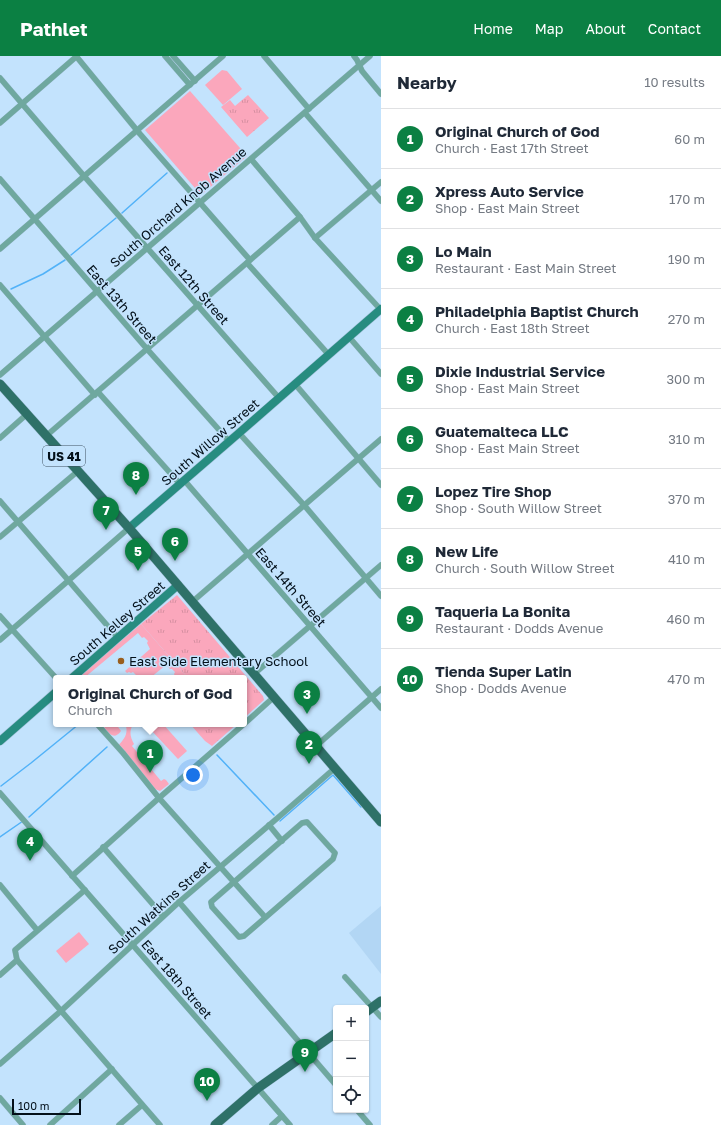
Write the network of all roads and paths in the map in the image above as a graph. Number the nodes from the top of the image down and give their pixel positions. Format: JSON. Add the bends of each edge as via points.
{"nodes":[{"id":1,"x":76,"y":56,"type":"edge"},
{"id":2,"x":165,"y":56,"type":"edge"},
{"id":3,"x":173,"y":56,"type":"edge"},
{"id":4,"x":223,"y":56,"type":"edge"},
{"id":5,"x":264,"y":56,"type":"edge"},
{"id":6,"x":354,"y":56,"type":"edge"},
{"id":7,"x":370,"y":56,"type":"edge"},
{"id":8,"x":360,"y":65,"type":"junction"},
{"id":9,"x":0,"y":78,"type":"edge"},
{"id":10,"x":192,"y":83,"type":"junction"},
{"id":11,"x":381,"y":94,"type":"edge"},
{"id":12,"x":22,"y":103,"type":"junction"},
{"id":13,"x":307,"y":111,"type":"junction"},
{"id":14,"x":0,"y":122,"type":"edge"},
{"id":15,"x":138,"y":130,"type":"junction"},
{"id":16,"x":251,"y":159,"type":"junction"},
{"id":17,"x":84,"y":176,"type":"junction"},
{"id":18,"x":0,"y":179,"type":"edge"},
{"id":19,"x":381,"y":182,"type":"edge"},
{"id":20,"x":371,"y":190,"type":"junction"},
{"id":21,"x":381,"y":201,"type":"edge"},
{"id":22,"x":200,"y":203,"type":"junction"},
{"id":23,"x":300,"y":217,"type":"junction"},
{"id":24,"x":35,"y":219,"type":"junction"},
{"id":25,"x":315,"y":238,"type":"junction"},
{"id":26,"x":148,"y":248,"type":"junction"},
{"id":27,"x":0,"y":249,"type":"edge"},
{"id":28,"x":249,"y":261,"type":"junction"},
{"id":29,"x":0,"y":285,"type":"edge"},
{"id":30,"x":97,"y":292,"type":"junction"},
{"id":31,"x":198,"y":306,"type":"junction"},
{"id":32,"x":381,"y":310,"type":"edge"},
{"id":33,"x":44,"y":337,"type":"junction"},
{"id":34,"x":349,"y":337,"type":"junction"},
{"id":35,"x":147,"y":349,"type":"junction"},
{"id":36,"x":329,"y":355,"type":"junction"},
{"id":37,"x":381,"y":374,"type":"edge"},
{"id":38,"x":0,"y":375,"type":"edge"},
{"id":39,"x":0,"y":384,"type":"edge"},
{"id":40,"x":295,"y":384,"type":"junction"},
{"id":41,"x":96,"y":393,"type":"junction"},
{"id":42,"x":279,"y":398,"type":"junction"},
{"id":43,"x":27,"y":414,"type":"junction"},
{"id":44,"x":239,"y":433,"type":"junction"},
{"id":45,"x":46,"y":436,"type":"junction"},
{"id":46,"x":0,"y":438,"type":"edge"},
{"id":47,"x":381,"y":439,"type":"edge"},
{"id":48,"x":229,"y":441,"type":"junction"},
{"id":49,"x":358,"y":458,"type":"junction"},
{"id":50,"x":78,"y":471,"type":"junction"},
{"id":51,"x":182,"y":482,"type":"junction"},
{"id":52,"x":381,"y":485,"type":"edge"},
{"id":53,"x":0,"y":501,"type":"edge"},
{"id":54,"x":304,"y":505,"type":"junction"},
{"id":55,"x":18,"y":522,"type":"junction"},
{"id":56,"x":129,"y":528,"type":"junction"},
{"id":57,"x":0,"y":538,"type":"edge"},
{"id":58,"x":248,"y":553,"type":"junction"},
{"id":59,"x":381,"y":565,"type":"edge"},
{"id":60,"x":365,"y":578,"type":"junction"},
{"id":61,"x":69,"y":581,"type":"junction"},
{"id":62,"x":178,"y":585,"type":"junction"},
{"id":63,"x":381,"y":596,"type":"edge"},
{"id":64,"x":192,"y":602,"type":"junction"},
{"id":65,"x":0,"y":616,"type":"edge"},
{"id":66,"x":310,"y":625,"type":"junction"},
{"id":67,"x":12,"y":630,"type":"junction"},
{"id":68,"x":118,"y":638,"type":"junction"},
{"id":69,"x":0,"y":640,"type":"edge"},
{"id":70,"x":254,"y":674,"type":"junction"},
{"id":71,"x":53,"y":675,"type":"edge"},
{"id":72,"x":75,"y":675,"type":"edge"},
{"id":73,"x":381,"y":689,"type":"edge"},
{"id":74,"x":53,"y":694,"type":"edge"},
{"id":75,"x":372,"y":697,"type":"junction"},
{"id":76,"x":274,"y":698,"type":"junction"},
{"id":77,"x":381,"y":708,"type":"edge"},
{"id":78,"x":247,"y":721,"type":"edge"},
{"id":79,"x":100,"y":727,"type":"edge"},
{"id":80,"x":241,"y":727,"type":"edge"},
{"id":81,"x":2,"y":737,"type":"edge"},
{"id":82,"x":316,"y":746,"type":"junction"},
{"id":83,"x":334,"y":768,"type":"junction"},
{"id":84,"x":0,"y":793,"type":"edge"},
{"id":85,"x":159,"y":798,"type":"junction"},
{"id":86,"x":379,"y":816,"type":"edge"},
{"id":87,"x":269,"y":825,"type":"junction"},
{"id":88,"x":282,"y":840,"type":"junction"},
{"id":89,"x":103,"y":847,"type":"junction"},
{"id":90,"x":220,"y":867,"type":"junction"},
{"id":91,"x":72,"y":876,"type":"junction"},
{"id":92,"x":234,"y":883,"type":"junction"},
{"id":93,"x":0,"y":885,"type":"edge"},
{"id":94,"x":85,"y":890,"type":"junction"},
{"id":95,"x":178,"y":902,"type":"junction"},
{"id":96,"x":163,"y":916,"type":"junction"},
{"id":97,"x":265,"y":917,"type":"junction"},
{"id":98,"x":37,"y":930,"type":"junction"},
{"id":99,"x":133,"y":945,"type":"junction"},
{"id":100,"x":17,"y":960,"type":"junction"},
{"id":101,"x":0,"y":975,"type":"edge"},
{"id":102,"x":345,"y":977,"type":"dead end"},
{"id":103,"x":381,"y":1001,"type":"edge"},
{"id":104,"x":365,"y":1005,"type":"edge"},
{"id":105,"x":62,"y":1010,"type":"junction"},
{"id":106,"x":369,"y":1010,"type":"edge"},
{"id":107,"x":381,"y":1017,"type":"edge"},
{"id":108,"x":333,"y":1035,"type":"edge"},
{"id":109,"x":309,"y":1053,"type":"junction"},
{"id":110,"x":0,"y":1064,"type":"edge"},
{"id":111,"x":112,"y":1069,"type":"junction"},
{"id":112,"x":333,"y":1081,"type":"edge"},
{"id":113,"x":258,"y":1088,"type":"junction"},
{"id":114,"x":0,"y":1098,"type":"edge"},
{"id":115,"x":142,"y":1105,"type":"junction"},
{"id":116,"x":360,"y":1113,"type":"edge"},
{"id":117,"x":282,"y":1116,"type":"junction"},
{"id":118,"x":23,"y":1125,"type":"edge"},
{"id":119,"x":50,"y":1125,"type":"edge"},
{"id":120,"x":119,"y":1125,"type":"edge"},
{"id":121,"x":160,"y":1125,"type":"edge"},
{"id":122,"x":215,"y":1125,"type":"edge"},
{"id":123,"x":272,"y":1125,"type":"edge"},
{"id":124,"x":290,"y":1125,"type":"edge"},
{"id":125,"x":370,"y":1125,"type":"edge"}],
"edges":[{"from":1,"to":12,"type":"street"},
{"from":1,"to":15,"type":"street"},
{"from":2,"to":10,"type":"street"},
{"from":3,"to":10,"type":"street"},
{"from":4,"to":10,"type":"street"},
{"from":5,"to":13,"type":"street"},
{"from":6,"to":8,"type":"street"},
{"from":7,"to":8,"type":"street","name":"South Orchard Knob Avenue"},
{"from":8,"to":11,"type":"street"},
{"from":8,"to":13,"type":"street","name":"South Orchard Knob Avenue"},
{"from":9,"to":12,"type":"street","name":"East 12th Street"},
{"from":10,"to":15,"type":"street"},
{"from":12,"to":14,"type":"street"},
{"from":12,"to":17,"type":"street","name":"East 12th Street"},
{"from":13,"to":16,"type":"street","name":"South Orchard Knob Avenue"},
{"from":13,"to":20,"type":"street"},
{"from":15,"to":17,"type":"street"},
{"from":15,"to":22,"type":"street"},
{"from":16,"to":22,"type":"street","name":"South Orchard Knob Avenue"},
{"from":16,"to":23,"type":"street"},
{"from":17,"to":24,"type":"street"},
{"from":17,"to":26,"type":"street","name":"East 12th Street"},
{"from":18,"to":24,"type":"street","name":"East 13th Street"},
{"from":19,"to":20,"type":"street"},
{"from":20,"to":21,"type":"street"},
{"from":20,"to":25,"type":"street"},
{"from":22,"to":26,"type":"street","name":"South Orchard Knob Avenue"},
{"from":22,"to":28,"type":"street"},
{"from":23,"to":25,"type":"street"},
{"from":23,"to":28,"type":"street"},
{"from":24,"to":27,"type":"street"},
{"from":24,"to":30,"type":"street","name":"East 13th Street"},
{"from":25,"to":32,"type":"street"},
{"from":26,"to":30,"type":"street","name":"South Orchard Knob Avenue"},
{"from":26,"to":31,"type":"street","name":"East 12th Street"},
{"from":28,"to":31,"type":"street"},
{"from":28,"to":36,"type":"street"},
{"from":29,"to":33,"type":"street","name":"East 14th Street"},
{"from":30,"to":33,"type":"street","name":"South Orchard Knob Avenue"},
{"from":30,"to":35,"type":"street","name":"East 13th Street"},
{"from":31,"to":35,"type":"street"},
{"from":31,"to":42,"type":"street","name":"East 12th Street"},
{"from":32,"to":34,"type":"main road","name":"South Willow Street"},
{"from":33,"to":38,"type":"street","name":"South Orchard Knob Avenue"},
{"from":33,"to":41,"type":"street","name":"East 14th Street"},
{"from":34,"to":36,"type":"main road","name":"South Willow Street"},
{"from":34,"to":37,"type":"street"},
{"from":35,"to":41,"type":"street"},
{"from":35,"to":48,"type":"street","name":"East 13th Street"},
{"from":36,"to":40,"type":"main road","name":"South Willow Street"},
{"from":39,"to":43,"type":"main road","number":"US 41"},
{"from":40,"to":42,"type":"main road","name":"South Willow Street"},
{"from":40,"to":49,"type":"street"},
{"from":41,"to":45,"type":"street"},
{"from":41,"to":51,"type":"street","name":"East 14th Street"},
{"from":42,"to":44,"type":"main road","name":"South Willow Street"},
{"from":43,"to":45,"type":"main road","number":"US 41"},
{"from":43,"to":46,"type":"street"},
{"from":44,"to":48,"type":"main road","name":"South Willow Street"},
{"from":44,"to":54,"type":"street"},
{"from":45,"to":50,"type":"main road","number":"US 41"},
{"from":47,"to":49,"type":"street"},
{"from":48,"to":51,"type":"main road","name":"South Willow Street"},
{"from":49,"to":52,"type":"street"},
{"from":49,"to":54,"type":"street"},
{"from":50,"to":55,"type":"street"},
{"from":50,"to":56,"type":"main road","number":"US 41"},
{"from":51,"to":56,"type":"main road","name":"South Willow Street"},
{"from":51,"to":58,"type":"street","name":"East 14th Street"},
{"from":53,"to":55,"type":"street"},
{"from":54,"to":58,"type":"street"},
{"from":54,"to":60,"type":"street"},
{"from":55,"to":57,"type":"street"},
{"from":55,"to":61,"type":"street"},
{"from":56,"to":61,"type":"street","name":"South Willow Street"},
{"from":56,"to":62,"type":"main road","number":"US 41"},
{"from":58,"to":64,"type":"street"},
{"from":58,"to":66,"type":"street","name":"East 14th Street"},
{"from":59,"to":60,"type":"street"},
{"from":60,"to":63,"type":"street"},
{"from":60,"to":66,"type":"street"},
{"from":61,"to":67,"type":"street","name":"South Willow Street"},
{"from":61,"to":68,"type":"street"},
{"from":62,"to":64,"type":"main road","number":"US 41"},
{"from":62,"to":68,"type":"main road","name":"South Kelley Street"},
{"from":64,"to":70,"type":"main road","number":"US 41"},
{"from":65,"to":67,"type":"street"},
{"from":66,"to":70,"type":"street"},
{"from":66,"to":75,"type":"street","name":"East 14th Street"},
{"from":67,"to":69,"type":"street","name":"South Willow Street"},
{"from":67,"to":71,"type":"street"},
{"from":68,"to":72,"type":"main road","name":"South Kelley Street"},
{"from":70,"to":76,"type":"main road","number":"US 41"},
{"from":73,"to":75,"type":"street"},
{"from":74,"to":81,"type":"main road"},
{"from":75,"to":77,"type":"street","name":"East 14th Street"},
{"from":75,"to":82,"type":"street"},
{"from":76,"to":78,"type":"street"},
{"from":76,"to":82,"type":"main road","number":"US 41"},
{"from":79,"to":85,"type":"street"},
{"from":80,"to":85,"type":"street"},
{"from":82,"to":83,"type":"main road","number":"US 41"},
{"from":83,"to":86,"type":"main road","number":"US 41"},
{"from":83,"to":87,"type":"street","name":"South Watkins Street"},
{"from":84,"to":91,"type":"street","name":"East 18th Street"},
{"from":85,"to":89,"type":"street"},
{"from":85,"to":90,"type":"street"},
{"from":87,"to":88,"type":"street"},
{"from":87,"to":90,"type":"street","name":"South Watkins Street"},
{"from":88,"to":92,"type":"street"},
{"from":88,"to":97,"type":"street","via":[[302,823],[307,822],[335,853],[333,859]]},
{"from":89,"to":91,"type":"street"},
{"from":89,"to":96,"type":"street"},
{"from":90,"to":92,"type":"street"},
{"from":90,"to":95,"type":"street","name":"South Watkins Street"},
{"from":91,"to":94,"type":"street","name":"East 18th Street"},
{"from":92,"to":97,"type":"street"},
{"from":92,"to":97,"type":"street","via":[[211,902],[212,907],[239,937],[244,936]]},
{"from":93,"to":98,"type":"street"},
{"from":94,"to":98,"type":"street"},
{"from":94,"to":99,"type":"street","name":"East 18th Street"},
{"from":95,"to":96,"type":"street","name":"South Watkins Street"},
{"from":95,"to":109,"type":"street"},
{"from":96,"to":99,"type":"street","name":"South Watkins Street"},
{"from":98,"to":100,"type":"street","via":[[14,950]]},
{"from":99,"to":105,"type":"street","name":"South Watkins Street"},
{"from":99,"to":113,"type":"street","name":"East 18th Street"},
{"from":100,"to":101,"type":"street"},
{"from":100,"to":105,"type":"street"},
{"from":102,"to":104,"type":"street"},
{"from":103,"to":106,"type":"main road"},
{"from":105,"to":110,"type":"street","name":"South Watkins Street"},
{"from":105,"to":111,"type":"street"},
{"from":106,"to":107,"type":"street"},
{"from":108,"to":109,"type":"main road"},
{"from":109,"to":112,"type":"street"},
{"from":109,"to":113,"type":"main road"},
{"from":111,"to":115,"type":"street"},
{"from":111,"to":119,"type":"street"},
{"from":113,"to":117,"type":"street","name":"East 18th Street"},
{"from":113,"to":122,"type":"main road"},
{"from":114,"to":118,"type":"street"},
{"from":115,"to":120,"type":"street"},
{"from":115,"to":121,"type":"street"},
{"from":116,"to":125,"type":"street"},
{"from":117,"to":123,"type":"street"},
{"from":117,"to":124,"type":"street","name":"East 18th Street"}]}
